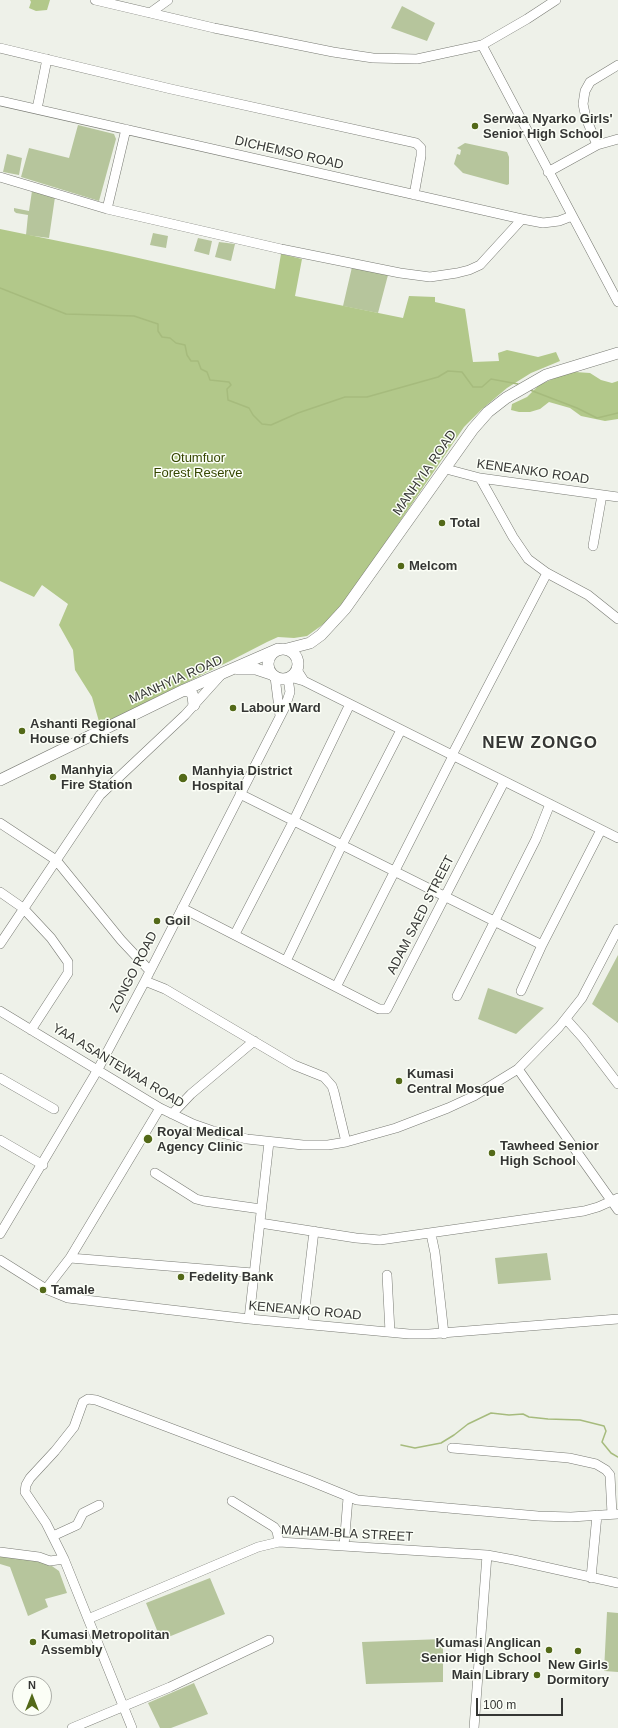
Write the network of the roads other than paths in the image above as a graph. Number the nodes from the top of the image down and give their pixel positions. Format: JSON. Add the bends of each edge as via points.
{"nodes":[{"id":1,"x":95,"y":0,"type":"edge"},
{"id":2,"x":168,"y":0,"type":"edge"},
{"id":3,"x":556,"y":0,"type":"edge"},
{"id":4,"x":150,"y":13,"type":"junction"},
{"id":5,"x":482,"y":45,"type":"junction"},
{"id":6,"x":0,"y":48,"type":"edge"},
{"id":7,"x":47,"y":59,"type":"junction"},
{"id":8,"x":618,"y":65,"type":"edge"},
{"id":9,"x":0,"y":101,"type":"edge"},
{"id":10,"x":37,"y":109,"type":"junction"},
{"id":11,"x":126,"y":129,"type":"junction"},
{"id":12,"x":618,"y":139,"type":"edge"},
{"id":13,"x":597,"y":145,"type":"junction"},
{"id":14,"x":548,"y":172,"type":"junction"},
{"id":15,"x":0,"y":177,"type":"edge"},
{"id":16,"x":414,"y":195,"type":"junction"},
{"id":17,"x":107,"y":209,"type":"junction"},
{"id":18,"x":572,"y":216,"type":"junction"},
{"id":19,"x":522,"y":218,"type":"junction"},
{"id":20,"x":618,"y":302,"type":"edge"},
{"id":21,"x":618,"y":353,"type":"edge"},
{"id":22,"x":446,"y":469,"type":"junction"},
{"id":23,"x":480,"y":478,"type":"junction"},
{"id":24,"x":602,"y":495,"type":"junction"},
{"id":25,"x":618,"y":497,"type":"edge"},
{"id":26,"x":593,"y":546,"type":"dead end"},
{"id":27,"x":547,"y":573,"type":"junction"},
{"id":28,"x":618,"y":619,"type":"edge"},
{"id":29,"x":310,"y":643,"type":"junction"},
{"id":30,"x":282,"y":649,"type":"junction"},
{"id":31,"x":293,"y":672,"type":"junction"},
{"id":32,"x":226,"y":673,"type":"junction"},
{"id":33,"x":273,"y":675,"type":"junction"},
{"id":34,"x":184,"y":690,"type":"junction"},
{"id":35,"x":350,"y":704,"type":"junction"},
{"id":36,"x":194,"y":705,"type":"junction"},
{"id":37,"x":280,"y":716,"type":"junction"},
{"id":38,"x":401,"y":730,"type":"junction"},
{"id":39,"x":452,"y":756,"type":"junction"},
{"id":40,"x":0,"y":780,"type":"edge"},
{"id":41,"x":504,"y":782,"type":"junction"},
{"id":42,"x":240,"y":794,"type":"junction"},
{"id":43,"x":550,"y":804,"type":"junction"},
{"id":44,"x":294,"y":820,"type":"junction"},
{"id":45,"x":0,"y":823,"type":"edge"},
{"id":46,"x":600,"y":830,"type":"junction"},
{"id":47,"x":618,"y":838,"type":"edge"},
{"id":48,"x":342,"y":845,"type":"junction"},
{"id":49,"x":56,"y":860,"type":"junction"},
{"id":50,"x":396,"y":872,"type":"junction"},
{"id":51,"x":0,"y":892,"type":"edge"},
{"id":52,"x":444,"y":897,"type":"junction"},
{"id":53,"x":23,"y":908,"type":"junction"},
{"id":54,"x":182,"y":908,"type":"junction"},
{"id":55,"x":495,"y":921,"type":"junction"},
{"id":56,"x":618,"y":929,"type":"edge"},
{"id":57,"x":235,"y":934,"type":"junction"},
{"id":58,"x":0,"y":944,"type":"edge"},
{"id":59,"x":542,"y":945,"type":"junction"},
{"id":60,"x":286,"y":961,"type":"junction"},
{"id":61,"x":150,"y":971,"type":"junction"},
{"id":62,"x":145,"y":981,"type":"junction"},
{"id":63,"x":336,"y":987,"type":"junction"},
{"id":64,"x":521,"y":991,"type":"dead end"},
{"id":65,"x":457,"y":996,"type":"dead end"},
{"id":66,"x":0,"y":1011,"type":"edge"},
{"id":67,"x":566,"y":1019,"type":"junction"},
{"id":68,"x":31,"y":1030,"type":"junction"},
{"id":69,"x":254,"y":1041,"type":"junction"},
{"id":70,"x":518,"y":1070,"type":"junction"},
{"id":71,"x":97,"y":1071,"type":"junction"},
{"id":72,"x":0,"y":1078,"type":"edge"},
{"id":73,"x":618,"y":1084,"type":"edge"},
{"id":74,"x":160,"y":1108,"type":"junction"},
{"id":75,"x":54,"y":1109,"type":"dead end"},
{"id":76,"x":172,"y":1114,"type":"junction"},
{"id":77,"x":0,"y":1140,"type":"edge"},
{"id":78,"x":268,"y":1142,"type":"junction"},
{"id":79,"x":346,"y":1142,"type":"junction"},
{"id":80,"x":43,"y":1165,"type":"junction"},
{"id":81,"x":154,"y":1173,"type":"dead end"},
{"id":82,"x":615,"y":1200,"type":"edge"},
{"id":83,"x":261,"y":1209,"type":"junction"},
{"id":84,"x":618,"y":1210,"type":"edge"},
{"id":85,"x":260,"y":1223,"type":"junction"},
{"id":86,"x":314,"y":1231,"type":"junction"},
{"id":87,"x":0,"y":1234,"type":"edge"},
{"id":88,"x":431,"y":1234,"type":"junction"},
{"id":89,"x":70,"y":1258,"type":"junction"},
{"id":90,"x":0,"y":1260,"type":"edge"},
{"id":91,"x":253,"y":1273,"type":"junction"},
{"id":92,"x":388,"y":1275,"type":"dead end"},
{"id":93,"x":46,"y":1289,"type":"junction"},
{"id":94,"x":249,"y":1319,"type":"junction"},
{"id":95,"x":618,"y":1319,"type":"edge"},
{"id":96,"x":303,"y":1324,"type":"junction"},
{"id":97,"x":390,"y":1332,"type":"junction"},
{"id":98,"x":444,"y":1334,"type":"junction"},
{"id":99,"x":452,"y":1448,"type":"dead end"},
{"id":100,"x":348,"y":1498,"type":"junction"},
{"id":101,"x":232,"y":1501,"type":"dead end"},
{"id":102,"x":99,"y":1505,"type":"dead end"},
{"id":103,"x":615,"y":1514,"type":"edge"},
{"id":104,"x":597,"y":1516,"type":"junction"},
{"id":105,"x":53,"y":1536,"type":"junction"},
{"id":106,"x":279,"y":1542,"type":"junction"},
{"id":107,"x":344,"y":1546,"type":"junction"},
{"id":108,"x":0,"y":1552,"type":"edge"},
{"id":109,"x":487,"y":1555,"type":"junction"},
{"id":110,"x":64,"y":1559,"type":"junction"},
{"id":111,"x":591,"y":1578,"type":"junction"},
{"id":112,"x":618,"y":1583,"type":"edge"},
{"id":113,"x":88,"y":1619,"type":"junction"},
{"id":114,"x":269,"y":1640,"type":"dead end"},
{"id":115,"x":123,"y":1706,"type":"junction"},
{"id":116,"x":72,"y":1728,"type":"edge"},
{"id":117,"x":132,"y":1728,"type":"edge"},
{"id":118,"x":474,"y":1728,"type":"edge"}],
"edges":[{"from":1,"to":4,"type":"street"},
{"from":2,"to":4,"type":"street"},
{"from":3,"to":5,"type":"street"},
{"from":4,"to":5,"type":"street","via":[[214,28],[373,58],[417,59]]},
{"from":5,"to":14,"type":"street"},
{"from":6,"to":7,"type":"street"},
{"from":7,"to":10,"type":"street"},
{"from":7,"to":16,"type":"street","via":[[416,144],[421,148],[421,156]]},
{"from":8,"to":13,"type":"street","via":[[590,82],[585,91],[583,104],[586,118]]},
{"from":9,"to":10,"type":"street","name":"DICHEMSO ROAD"},
{"from":10,"to":11,"type":"street","name":"DICHEMSO ROAD"},
{"from":11,"to":16,"type":"street","name":"DICHEMSO ROAD"},
{"from":11,"to":17,"type":"street"},
{"from":12,"to":13,"type":"street"},
{"from":13,"to":14,"type":"street"},
{"from":14,"to":18,"type":"street"},
{"from":15,"to":17,"type":"street"},
{"from":16,"to":19,"type":"street","name":"DICHEMSO ROAD"},
{"from":17,"to":19,"type":"street","via":[[281,249],[430,277],[457,273],[480,265]]},
{"from":18,"to":19,"type":"street","name":"DICHEMSO ROAD","via":[[559,221],[544,222]]},
{"from":18,"to":20,"type":"street"},
{"from":21,"to":22,"type":"main road","name":"MANHYIA ROAD","via":[[546,375],[506,398],[488,412],[473,429]]},
{"from":22,"to":23,"type":"street","name":"KENEANKO ROAD"},
{"from":22,"to":29,"type":"main road","name":"MANHYIA ROAD","via":[[345,609]]},
{"from":23,"to":24,"type":"street","name":"KENEANKO ROAD"},
{"from":23,"to":27,"type":"street","via":[[512,537],[528,558]]},
{"from":24,"to":25,"type":"street","name":"KENEANKO ROAD"},
{"from":24,"to":26,"type":"street"},
{"from":27,"to":28,"type":"street","via":[[588,595]]},
{"from":27,"to":39,"type":"street"},
{"from":29,"to":30,"type":"main road","name":"MANHYIA ROAD"},
{"from":29,"to":31,"type":"main road"},
{"from":30,"to":31,"type":"main road","via":[[294,654]]},
{"from":30,"to":32,"type":"main road","name":"MANHYIA ROAD"},
{"from":30,"to":33,"type":"main road","via":[[270,655],[268,659],[267,664]]},
{"from":31,"to":33,"type":"main road","via":[[284,679]]},
{"from":31,"to":35,"type":"street","via":[[304,681]]},
{"from":31,"to":37,"type":"street","name":"ZONGO ROAD","via":[[290,692]]},
{"from":32,"to":33,"type":"main road","via":[[248,668]]},
{"from":32,"to":34,"type":"main road","name":"MANHYIA ROAD"},
{"from":32,"to":36,"type":"street"},
{"from":33,"to":37,"type":"street"},
{"from":34,"to":36,"type":"main road","via":[[193,696]]},
{"from":34,"to":40,"type":"main road","name":"MANHYIA ROAD"},
{"from":35,"to":38,"type":"street"},
{"from":35,"to":44,"type":"street"},
{"from":36,"to":49,"type":"street","via":[[100,795]]},
{"from":37,"to":42,"type":"street","name":"ZONGO ROAD"},
{"from":38,"to":39,"type":"street"},
{"from":38,"to":48,"type":"street"},
{"from":39,"to":41,"type":"street"},
{"from":39,"to":50,"type":"street"},
{"from":41,"to":43,"type":"street"},
{"from":41,"to":52,"type":"street","name":"ADAM SAED STREET"},
{"from":42,"to":44,"type":"street"},
{"from":42,"to":54,"type":"street","name":"ZONGO ROAD"},
{"from":43,"to":46,"type":"street"},
{"from":43,"to":55,"type":"street","via":[[536,839]]},
{"from":44,"to":48,"type":"street"},
{"from":44,"to":57,"type":"street"},
{"from":45,"to":49,"type":"street"},
{"from":46,"to":47,"type":"street"},
{"from":46,"to":59,"type":"street"},
{"from":48,"to":50,"type":"street"},
{"from":48,"to":60,"type":"street"},
{"from":49,"to":53,"type":"street"},
{"from":49,"to":61,"type":"street","via":[[120,940]]},
{"from":50,"to":52,"type":"street"},
{"from":50,"to":63,"type":"street"},
{"from":51,"to":53,"type":"street"},
{"from":52,"to":55,"type":"street"},
{"from":52,"to":63,"type":"street","name":"ADAM SAED STREET","via":[[387,1009],[379,1009]]},
{"from":53,"to":58,"type":"street"},
{"from":53,"to":68,"type":"street","via":[[65,956],[69,968]]},
{"from":54,"to":57,"type":"street"},
{"from":54,"to":61,"type":"street","name":"ZONGO ROAD"},
{"from":55,"to":59,"type":"street"},
{"from":55,"to":65,"type":"street"},
{"from":56,"to":67,"type":"street","name":"YAA ASANTEWAA ROAD","via":[[582,998]]},
{"from":57,"to":60,"type":"street"},
{"from":59,"to":64,"type":"street"},
{"from":60,"to":63,"type":"street"},
{"from":61,"to":62,"type":"street","name":"ZONGO ROAD"},
{"from":62,"to":69,"type":"street","via":[[165,989]]},
{"from":62,"to":71,"type":"street","name":"ZONGO ROAD"},
{"from":66,"to":68,"type":"street","name":"YAA ASANTEWAA ROAD"},
{"from":67,"to":70,"type":"street","name":"YAA ASANTEWAA ROAD"},
{"from":67,"to":73,"type":"street"},
{"from":68,"to":71,"type":"street","name":"YAA ASANTEWAA ROAD"},
{"from":69,"to":76,"type":"street","via":[[191,1094]]},
{"from":69,"to":79,"type":"street","via":[[294,1065],[318,1074],[328,1081],[334,1092]]},
{"from":70,"to":79,"type":"street","name":"YAA ASANTEWAA ROAD","via":[[454,1106],[396,1128]]},
{"from":70,"to":82,"type":"street"},
{"from":71,"to":74,"type":"street","name":"YAA ASANTEWAA ROAD"},
{"from":71,"to":80,"type":"street","name":"ZONGO ROAD"},
{"from":72,"to":75,"type":"street"},
{"from":74,"to":76,"type":"street","name":"YAA ASANTEWAA ROAD"},
{"from":74,"to":89,"type":"street"},
{"from":76,"to":78,"type":"street","name":"YAA ASANTEWAA ROAD","via":[[213,1131]]},
{"from":77,"to":80,"type":"street"},
{"from":78,"to":79,"type":"street","name":"YAA ASANTEWAA ROAD","via":[[316,1145]]},
{"from":78,"to":83,"type":"street"},
{"from":80,"to":87,"type":"street","name":"ZONGO ROAD"},
{"from":81,"to":83,"type":"street","via":[[200,1200]]},
{"from":82,"to":84,"type":"street"},
{"from":82,"to":88,"type":"street","via":[[584,1211]]},
{"from":83,"to":85,"type":"street"},
{"from":85,"to":86,"type":"street"},
{"from":85,"to":91,"type":"street"},
{"from":86,"to":88,"type":"street","via":[[380,1240]]},
{"from":86,"to":96,"type":"street"},
{"from":88,"to":98,"type":"street"},
{"from":89,"to":91,"type":"street"},
{"from":89,"to":93,"type":"street"},
{"from":90,"to":93,"type":"street","name":"KENEANKO ROAD"},
{"from":91,"to":94,"type":"street"},
{"from":92,"to":97,"type":"street"},
{"from":93,"to":94,"type":"street","name":"KENEANKO ROAD","via":[[82,1301]]},
{"from":94,"to":96,"type":"street","name":"KENEANKO ROAD"},
{"from":95,"to":98,"type":"street","name":"KENEANKO ROAD"},
{"from":96,"to":97,"type":"street","name":"KENEANKO ROAD"},
{"from":97,"to":98,"type":"street","name":"KENEANKO ROAD"},
{"from":99,"to":103,"type":"street","via":[[570,1458],[596,1464],[610,1475]]},
{"from":100,"to":104,"type":"street","via":[[538,1516]]},
{"from":100,"to":105,"type":"street","via":[[308,1480],[88,1399],[83,1402],[74,1427],[30,1478],[25,1489]]},
{"from":100,"to":107,"type":"street"},
{"from":101,"to":106,"type":"street","via":[[274,1526]]},
{"from":102,"to":105,"type":"street","via":[[83,1513],[77,1525]]},
{"from":103,"to":104,"type":"street"},
{"from":104,"to":111,"type":"street"},
{"from":105,"to":110,"type":"street"},
{"from":106,"to":107,"type":"street","name":"MAHAM-BLA STREET"},
{"from":106,"to":113,"type":"street","name":"MAHAM-BLA STREET","via":[[258,1547]]},
{"from":107,"to":109,"type":"street","name":"MAHAM-BLA STREET"},
{"from":108,"to":110,"type":"street","via":[[39,1557],[50,1562]]},
{"from":109,"to":111,"type":"street","name":"MAHAM-BLA STREET"},
{"from":109,"to":118,"type":"street"},
{"from":110,"to":113,"type":"street"},
{"from":111,"to":112,"type":"street","name":"MAHAM-BLA STREET"},
{"from":113,"to":115,"type":"street"},
{"from":114,"to":115,"type":"street","via":[[170,1687]]},
{"from":115,"to":116,"type":"street"},
{"from":115,"to":117,"type":"street"}]}
